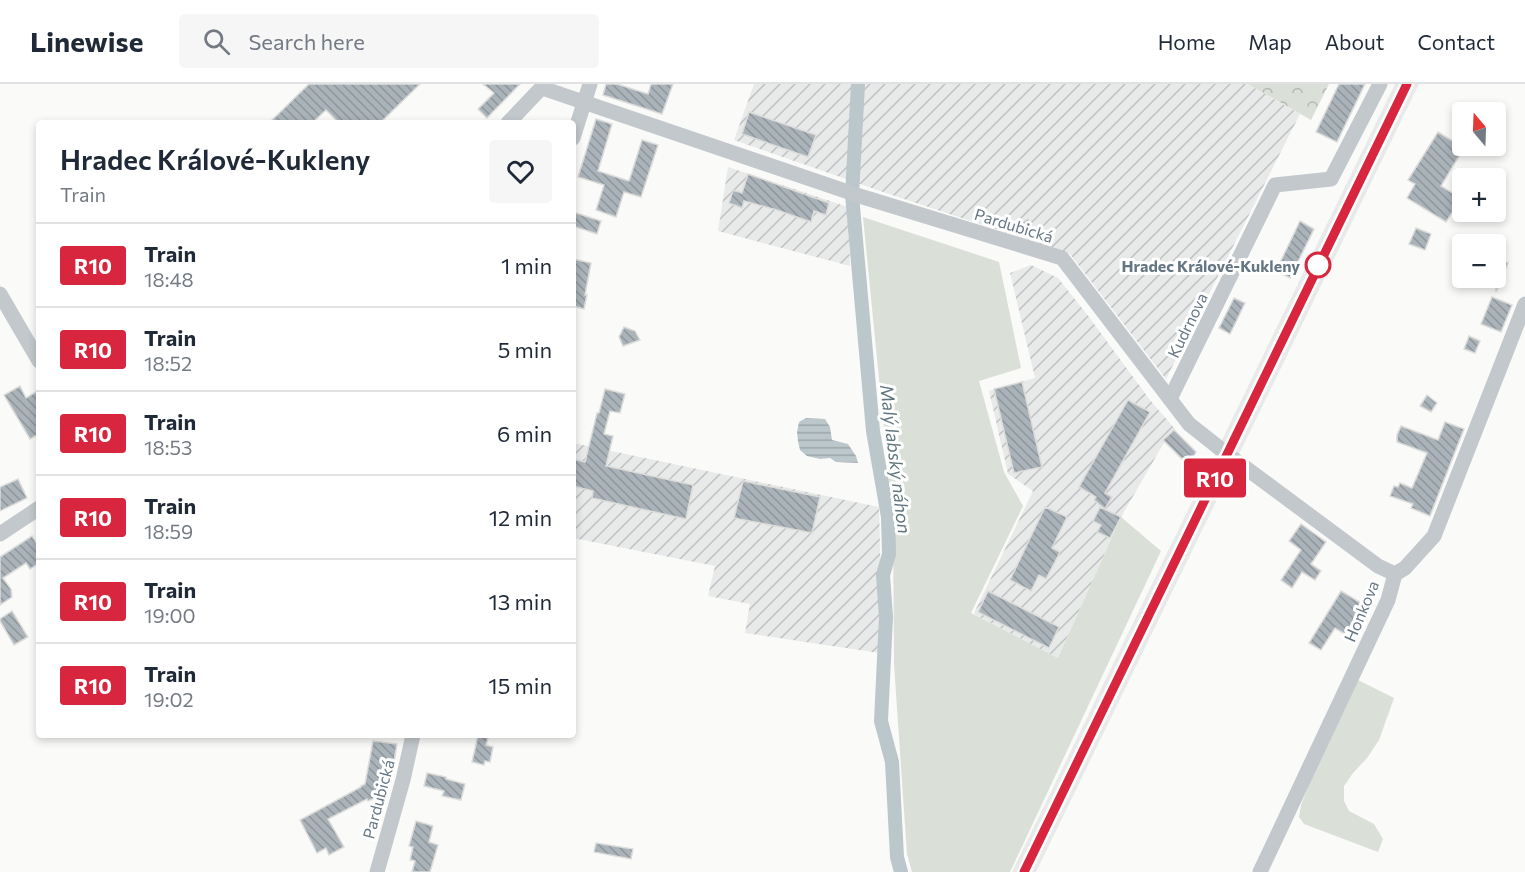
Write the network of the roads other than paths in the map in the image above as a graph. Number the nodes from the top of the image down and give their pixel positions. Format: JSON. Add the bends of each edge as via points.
{"nodes":[{"id":1,"x":590,"y":84,"type":"edge"},
{"id":2,"x":1380,"y":84,"type":"edge"},
{"id":3,"x":543,"y":86,"type":"edge"},
{"id":4,"x":583,"y":103,"type":"junction"},
{"id":5,"x":511,"y":120,"type":"edge"},
{"id":6,"x":576,"y":128,"type":"edge"},
{"id":7,"x":0,"y":294,"type":"edge"},
{"id":8,"x":1525,"y":304,"type":"edge"},
{"id":9,"x":36,"y":356,"type":"edge"},
{"id":10,"x":1170,"y":399,"type":"junction"},
{"id":11,"x":36,"y":510,"type":"edge"},
{"id":12,"x":0,"y":534,"type":"edge"},
{"id":13,"x":1395,"y":574,"type":"junction"},
{"id":14,"x":412,"y":738,"type":"edge"},
{"id":15,"x":377,"y":872,"type":"edge"},
{"id":16,"x":1260,"y":872,"type":"edge"}],
"edges":[{"from":1,"to":4,"type":"street"},
{"from":2,"to":10,"type":"street","name":"Kudrnova","via":[[1331,178],[1275,185]]},
{"from":3,"to":4,"type":"street","name":"Pardubická"},
{"from":3,"to":5,"type":"street"},
{"from":4,"to":6,"type":"street"},
{"from":4,"to":10,"type":"street","name":"Pardubická","via":[[863,197],[1062,258]]},
{"from":7,"to":9,"type":"street"},
{"from":8,"to":13,"type":"street","name":"Honkova","via":[[1434,536]]},
{"from":10,"to":13,"type":"street","name":"Pardubická","via":[[1189,424],[1227,454],[1378,566]]},
{"from":11,"to":12,"type":"street"},
{"from":13,"to":16,"type":"street","name":"Honkova","via":[[1388,600]]},
{"from":14,"to":15,"type":"street","name":"Pardubická"}]}
